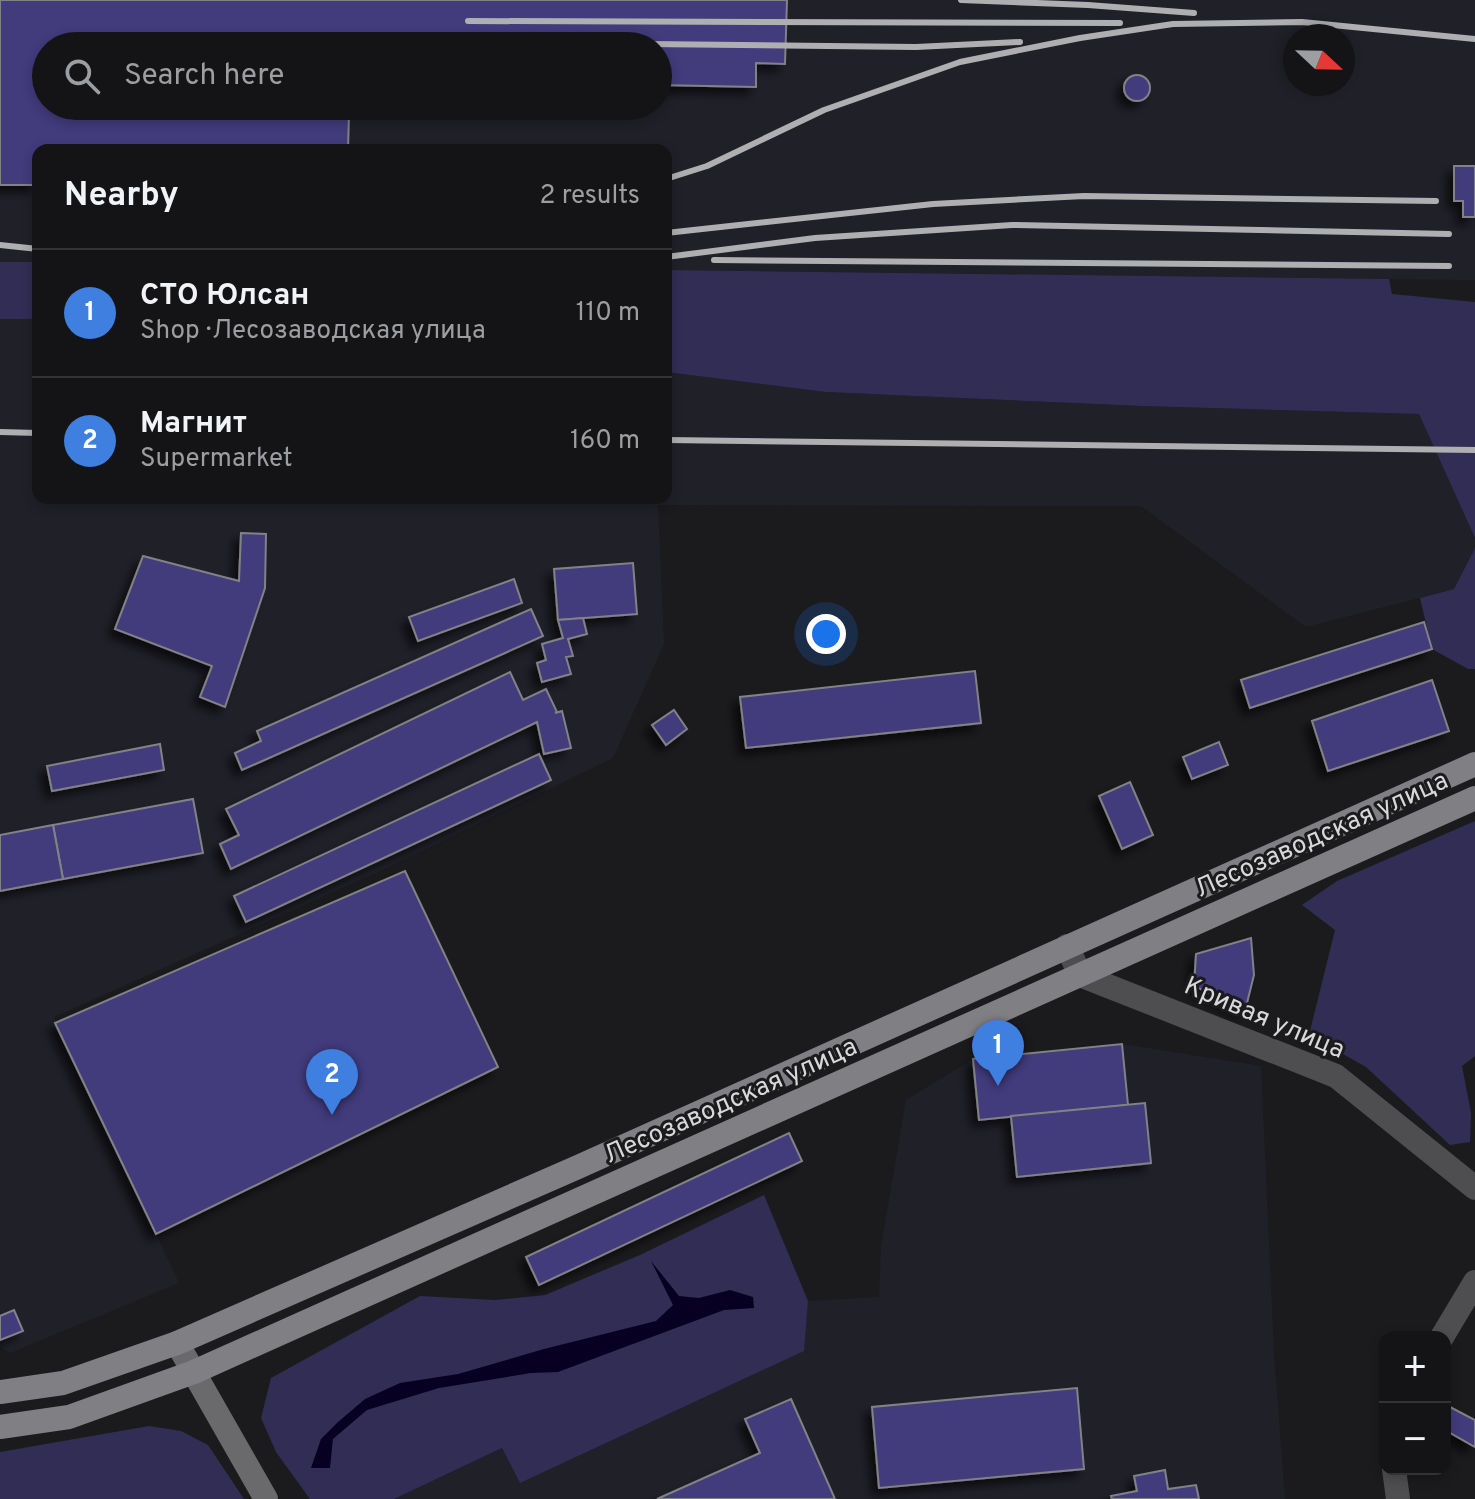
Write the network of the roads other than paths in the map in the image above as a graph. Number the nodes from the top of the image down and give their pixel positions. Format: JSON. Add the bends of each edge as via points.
{"nodes":[{"id":1,"x":1475,"y":764,"type":"edge"},
{"id":2,"x":1475,"y":798,"type":"edge"},
{"id":3,"x":1067,"y":946,"type":"junction"},
{"id":4,"x":1080,"y":975,"type":"junction"},
{"id":5,"x":1475,"y":1188,"type":"edge"},
{"id":6,"x":1475,"y":1282,"type":"edge"},
{"id":7,"x":1446,"y":1331,"type":"edge"},
{"id":8,"x":177,"y":1343,"type":"junction"},
{"id":9,"x":194,"y":1372,"type":"junction"},
{"id":10,"x":0,"y":1392,"type":"edge"},
{"id":11,"x":0,"y":1427,"type":"edge"},
{"id":12,"x":1395,"y":1475,"type":"edge"},
{"id":13,"x":266,"y":1499,"type":"edge"},
{"id":14,"x":1398,"y":1499,"type":"edge"}],
"edges":[{"from":1,"to":3,"type":"main road","name":"Лесозаводская улица"},
{"from":2,"to":4,"type":"main road","name":"Лесозаводская улица"},
{"from":3,"to":4,"type":"street"},
{"from":3,"to":8,"type":"main road","name":"Лесозаводская улица"},
{"from":4,"to":5,"type":"street","name":"Кривая улица","via":[[1336,1076]]},
{"from":4,"to":9,"type":"main road","name":"Лесозаводская улица"},
{"from":6,"to":7,"type":"street"},
{"from":8,"to":9,"type":"street"},
{"from":8,"to":10,"type":"main road","name":"Лесозаводская улица","via":[[63,1383]]},
{"from":9,"to":11,"type":"main road","name":"Лесозаводская улица","via":[[69,1417]]},
{"from":9,"to":13,"type":"street"},
{"from":12,"to":14,"type":"street"}]}
